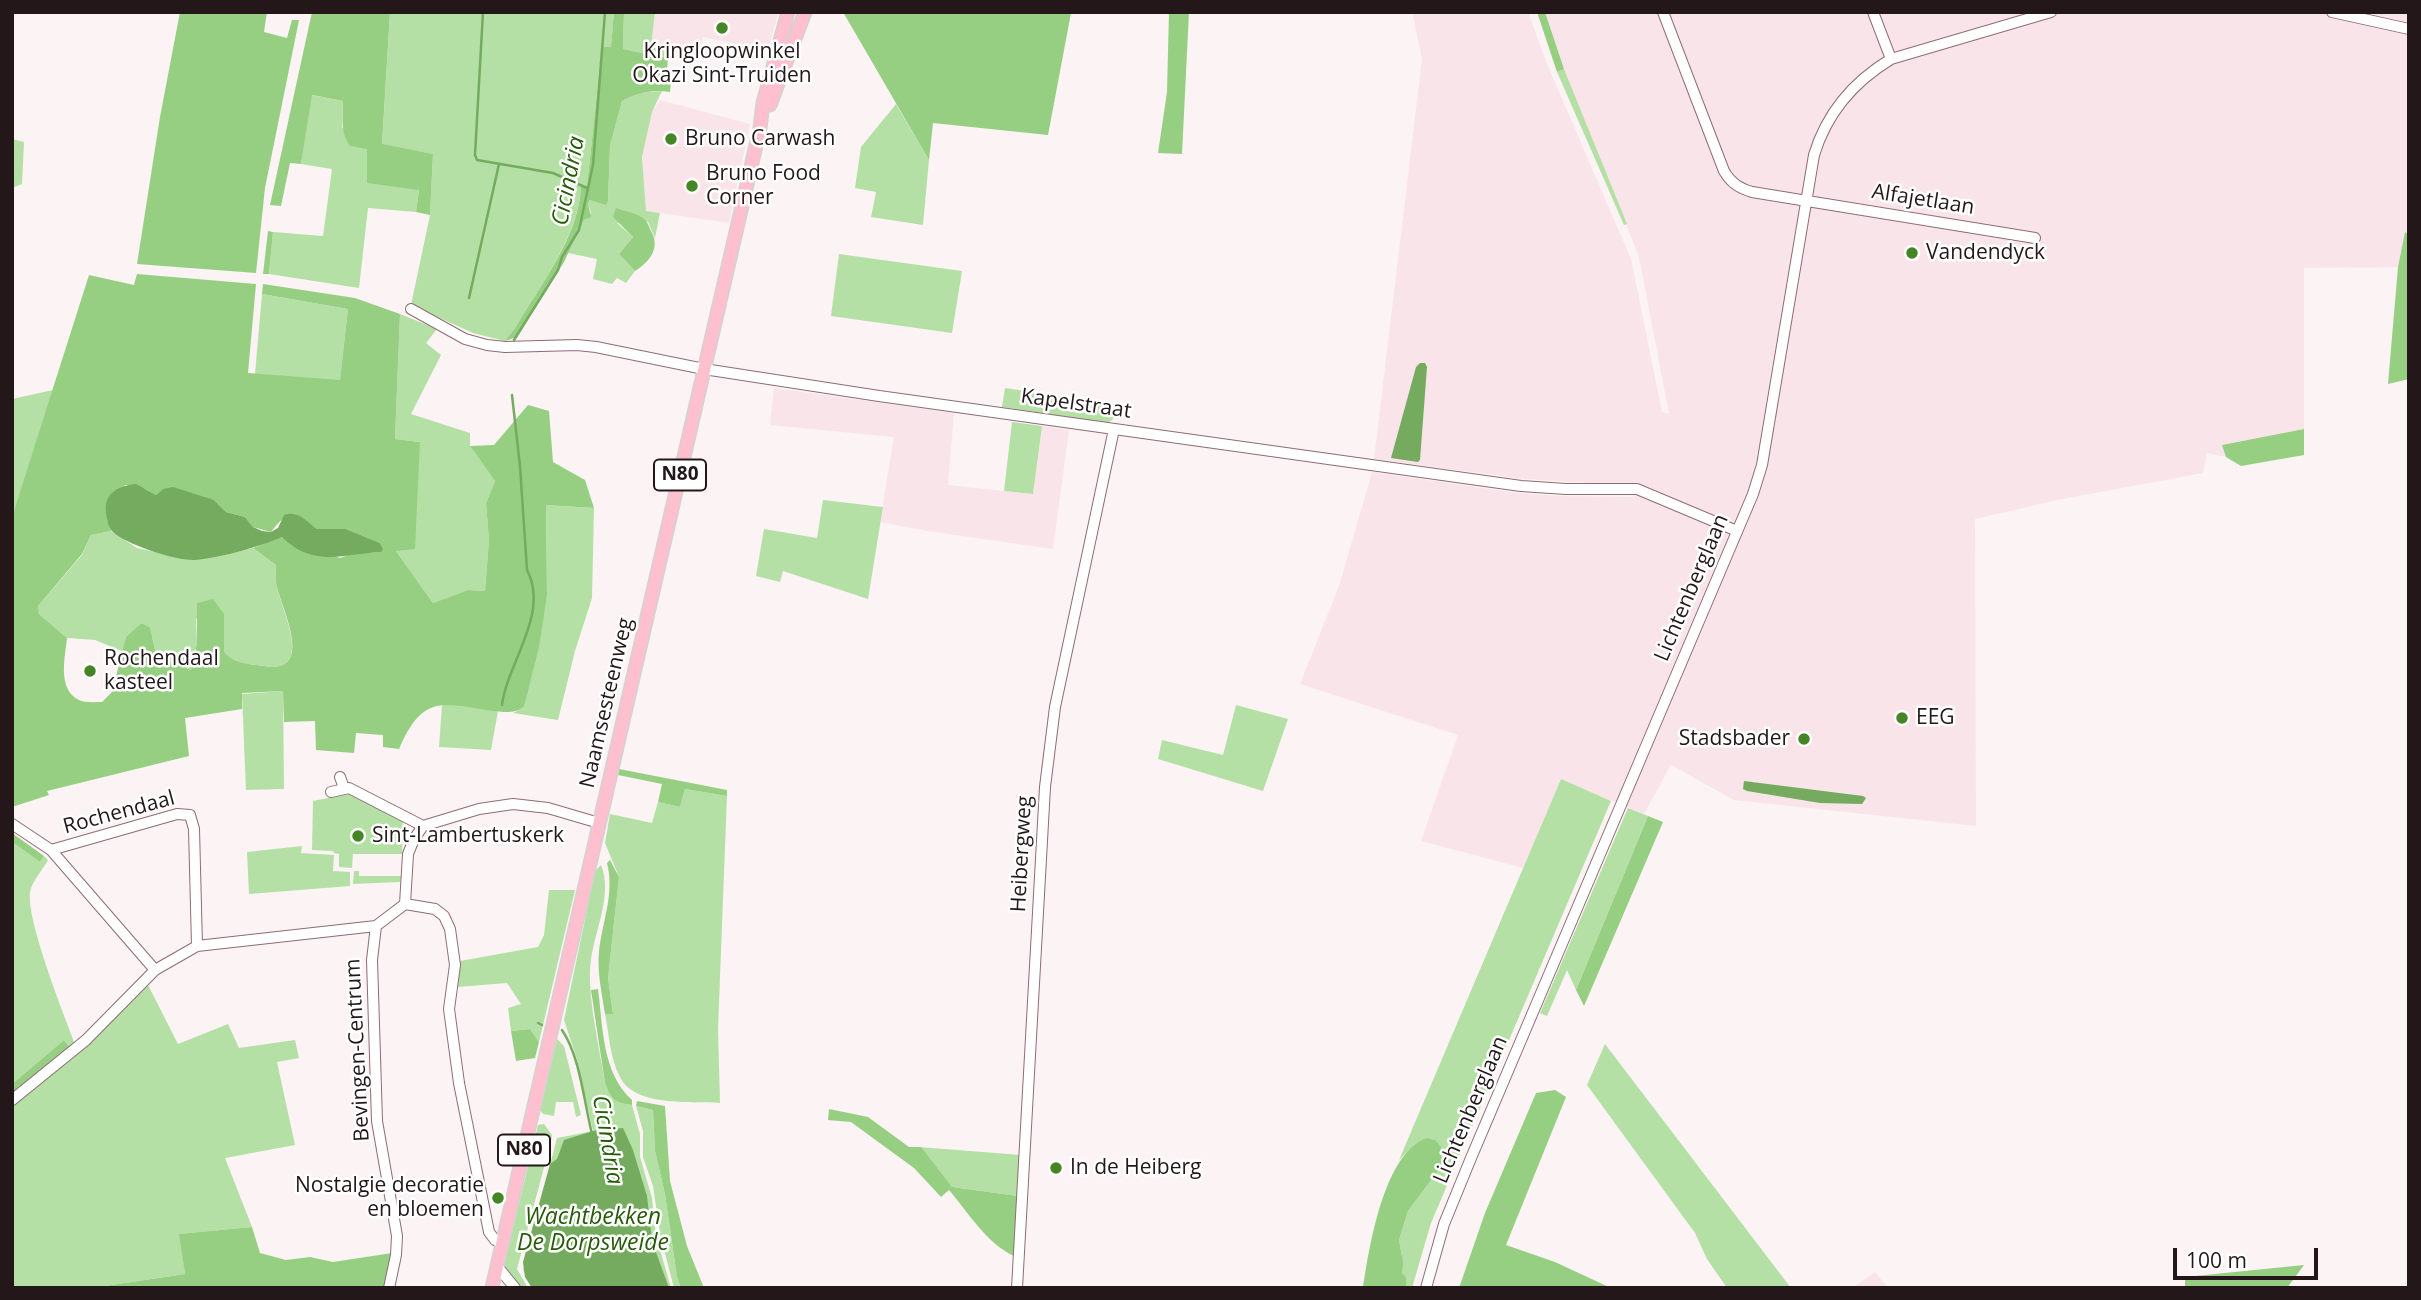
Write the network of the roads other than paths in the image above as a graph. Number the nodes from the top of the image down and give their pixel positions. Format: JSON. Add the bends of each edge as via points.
{"nodes":[{"id":1,"x":788,"y":12,"type":"edge"},
{"id":2,"x":805,"y":12,"type":"edge"},
{"id":3,"x":1663,"y":12,"type":"edge"},
{"id":4,"x":1873,"y":12,"type":"edge"},
{"id":5,"x":2051,"y":12,"type":"edge"},
{"id":6,"x":2332,"y":12,"type":"edge"},
{"id":7,"x":2409,"y":29,"type":"edge"},
{"id":8,"x":1891,"y":59,"type":"junction"},
{"id":9,"x":760,"y":128,"type":"junction"},
{"id":10,"x":1806,"y":201,"type":"junction"},
{"id":11,"x":2035,"y":237,"type":"dead end"},
{"id":12,"x":411,"y":309,"type":"dead end"},
{"id":13,"x":704,"y":369,"type":"junction"},
{"id":14,"x":1114,"y":429,"type":"junction"},
{"id":15,"x":1737,"y":531,"type":"junction"},
{"id":16,"x":340,"y":777,"type":"dead end"},
{"id":17,"x":344,"y":788,"type":"junction"},
{"id":18,"x":331,"y":792,"type":"dead end"},
{"id":19,"x":599,"y":822,"type":"junction"},
{"id":20,"x":12,"y":824,"type":"edge"},
{"id":21,"x":423,"y":826,"type":"junction"},
{"id":22,"x":51,"y":850,"type":"junction"},
{"id":23,"x":405,"y":904,"type":"junction"},
{"id":24,"x":376,"y":926,"type":"junction"},
{"id":25,"x":197,"y":946,"type":"junction"},
{"id":26,"x":155,"y":970,"type":"junction"},
{"id":27,"x":12,"y":1100,"type":"edge"},
{"id":28,"x":502,"y":1243,"type":"junction"},
{"id":29,"x":497,"y":1266,"type":"junction"},
{"id":30,"x":388,"y":1288,"type":"edge"},
{"id":31,"x":492,"y":1288,"type":"edge"},
{"id":32,"x":515,"y":1288,"type":"edge"},
{"id":33,"x":1017,"y":1288,"type":"edge"},
{"id":34,"x":1426,"y":1288,"type":"edge"}],
"edges":[{"from":1,"to":9,"type":"main road","name":"Naamsesteenweg","number":"N80"},
{"from":2,"to":9,"type":"main road","name":"Naamsesteenweg","number":"N80"},
{"from":3,"to":10,"type":"street","name":"Alfajetlaan","via":[[1732,183],[1752,192]]},
{"from":4,"to":8,"type":"street"},
{"from":5,"to":8,"type":"street","name":"Lichtenberglaan"},
{"from":6,"to":7,"type":"street"},
{"from":8,"to":10,"type":"street","name":"Lichtenberglaan","via":[[1851,89],[1828,119],[1819,136]]},
{"from":9,"to":13,"type":"main road","name":"Naamsesteenweg","number":"N80"},
{"from":10,"to":11,"type":"street","name":"Alfajetlaan"},
{"from":10,"to":15,"type":"street","name":"Lichtenberglaan","via":[[1762,465]]},
{"from":12,"to":13,"type":"street","name":"Kapelstraat","via":[[466,339],[487,345],[577,345]]},
{"from":13,"to":14,"type":"street","name":"Kapelstraat"},
{"from":13,"to":19,"type":"main road","name":"Naamsesteenweg","number":"N80"},
{"from":14,"to":15,"type":"street","name":"Kapelstraat","via":[[1521,486],[1637,489]]},
{"from":14,"to":33,"type":"street","name":"Heibergweg","via":[[1048,760]]},
{"from":15,"to":34,"type":"street","name":"Lichtenberglaan","via":[[1457,1191]]},
{"from":16,"to":17,"type":"street"},
{"from":17,"to":18,"type":"street"},
{"from":17,"to":21,"type":"street"},
{"from":19,"to":21,"type":"street","via":[[513,804]]},
{"from":19,"to":28,"type":"main road","name":"Naamsesteenweg","number":"N80"},
{"from":20,"to":22,"type":"street","name":"Rochendaal"},
{"from":21,"to":23,"type":"street","via":[[408,854]]},
{"from":22,"to":25,"type":"street","name":"Rochendaal","via":[[190,814]]},
{"from":22,"to":26,"type":"street","name":"Rochendaal"},
{"from":23,"to":24,"type":"street"},
{"from":23,"to":28,"type":"street","via":[[435,909],[450,929],[455,965],[449,1009],[459,1083],[489,1232]]},
{"from":24,"to":25,"type":"street","name":"Bevingen-Centrum"},
{"from":24,"to":30,"type":"street","name":"Bevingen-Centrum","via":[[372,960],[377,1121],[397,1236]]},
{"from":25,"to":26,"type":"street","name":"Bevingen-Centrum"},
{"from":26,"to":27,"type":"street","name":"Bevingen-Centrum","via":[[86,1040]]},
{"from":28,"to":29,"type":"main road","name":"Naamsesteenweg","number":"N80"},
{"from":29,"to":31,"type":"main road","name":"Naamsesteenweg","number":"N80"},
{"from":29,"to":32,"type":"street"}]}
